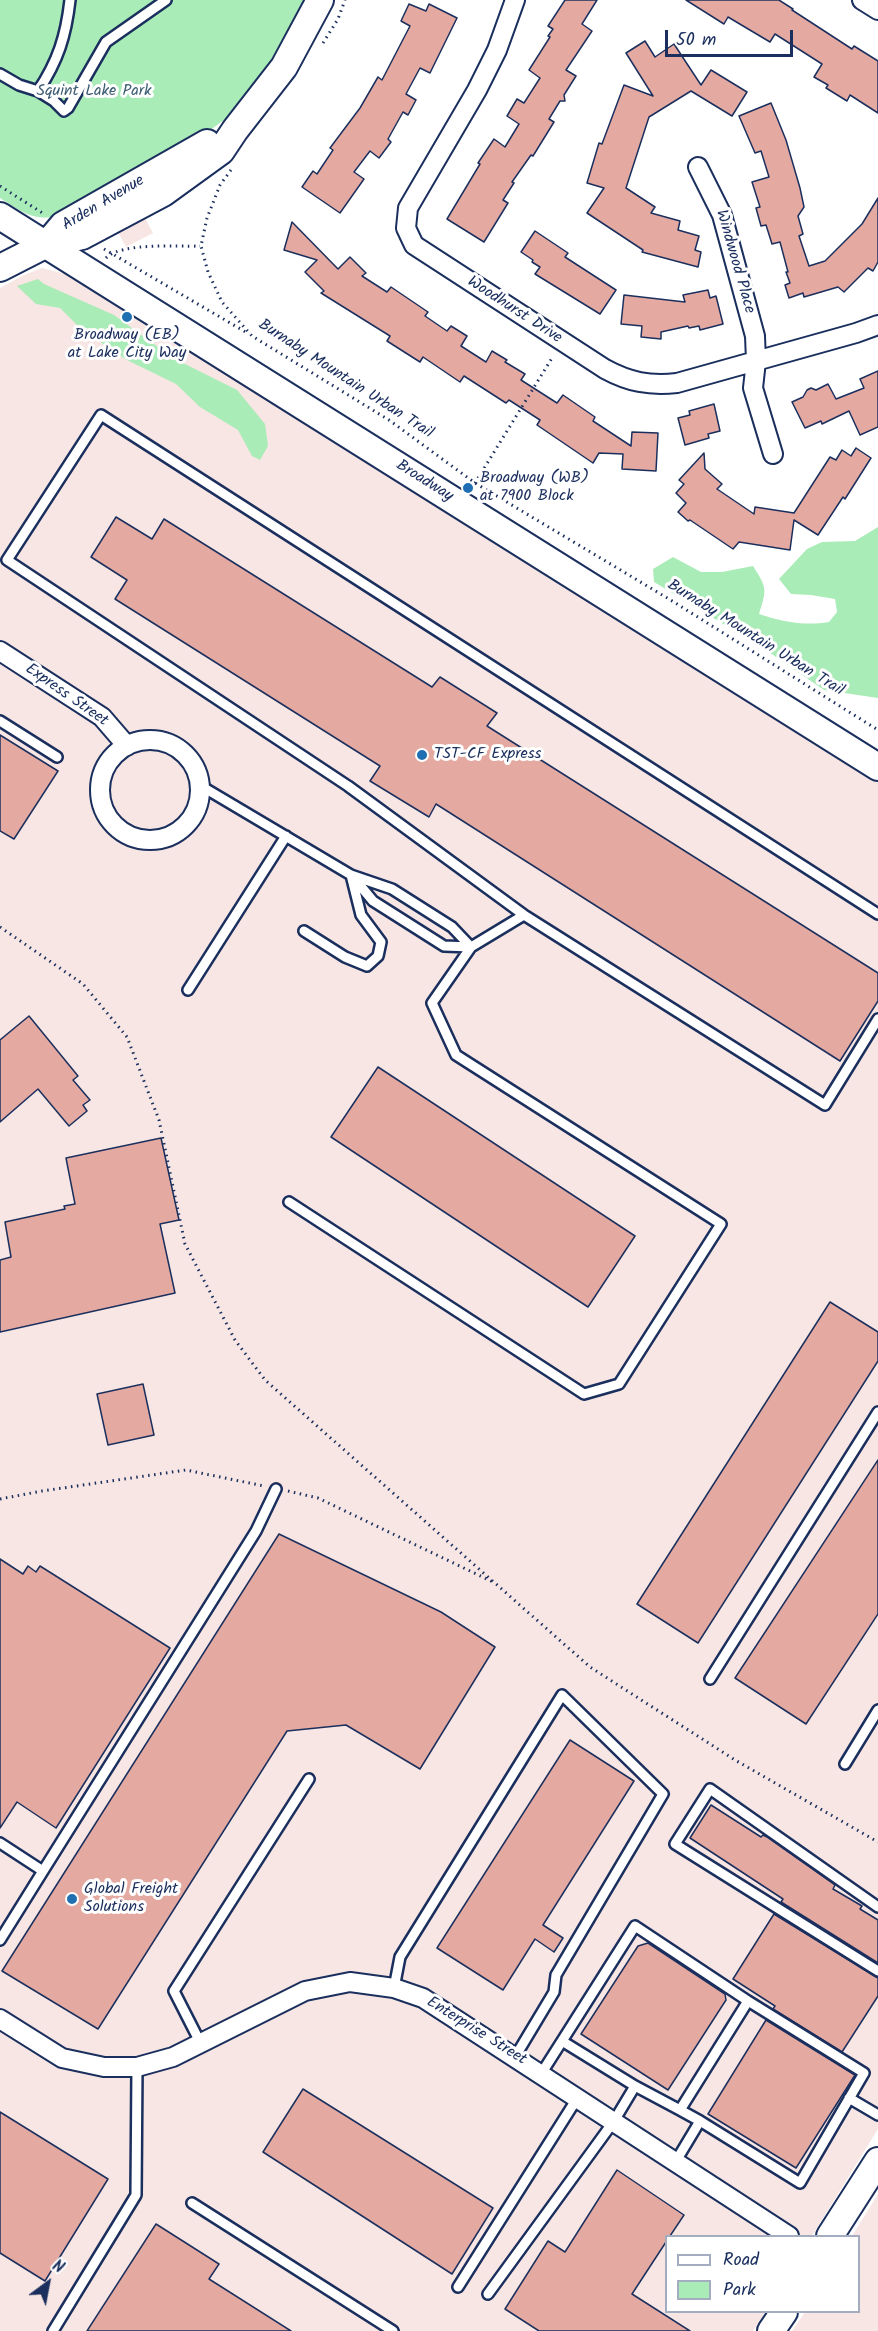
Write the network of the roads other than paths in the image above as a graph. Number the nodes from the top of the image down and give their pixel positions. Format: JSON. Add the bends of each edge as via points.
{"nodes":[{"id":1,"x":70,"y":0,"type":"edge"},
{"id":2,"x":166,"y":0,"type":"edge"},
{"id":3,"x":320,"y":0,"type":"edge"},
{"id":4,"x":862,"y":0,"type":"edge"},
{"id":5,"x":512,"y":1,"type":"edge"},
{"id":6,"x":878,"y":10,"type":"edge"},
{"id":7,"x":0,"y":74,"type":"edge"},
{"id":8,"x":38,"y":91,"type":"junction"},
{"id":9,"x":698,"y":167,"type":"dead end"},
{"id":10,"x":0,"y":216,"type":"edge"},
{"id":11,"x":47,"y":244,"type":"junction"},
{"id":12,"x":0,"y":268,"type":"edge"},
{"id":13,"x":878,"y":325,"type":"edge"},
{"id":14,"x":756,"y":361,"type":"junction"},
{"id":15,"x":773,"y":454,"type":"dead end"},
{"id":16,"x":0,"y":651,"type":"edge"},
{"id":17,"x":0,"y":721,"type":"edge"},
{"id":18,"x":127,"y":746,"type":"junction"},
{"id":19,"x":57,"y":757,"type":"dead end"},
{"id":20,"x":878,"y":767,"type":"edge"},
{"id":21,"x":201,"y":786,"type":"junction"},
{"id":22,"x":286,"y":836,"type":"junction"},
{"id":23,"x":351,"y":875,"type":"junction"},
{"id":24,"x":878,"y":914,"type":"edge"},
{"id":25,"x":524,"y":915,"type":"junction"},
{"id":26,"x":304,"y":931,"type":"dead end"},
{"id":27,"x":471,"y":947,"type":"junction"},
{"id":28,"x":188,"y":990,"type":"dead end"},
{"id":29,"x":878,"y":1019,"type":"edge"},
{"id":30,"x":289,"y":1202,"type":"dead end"},
{"id":31,"x":878,"y":1412,"type":"edge"},
{"id":32,"x":276,"y":1488,"type":"road end"},
{"id":33,"x":710,"y":1679,"type":"dead end"},
{"id":34,"x":878,"y":1710,"type":"edge"},
{"id":35,"x":845,"y":1764,"type":"dead end"},
{"id":36,"x":309,"y":1779,"type":"dead end"},
{"id":37,"x":0,"y":1843,"type":"edge"},
{"id":38,"x":43,"y":1870,"type":"junction"},
{"id":39,"x":878,"y":1907,"type":"edge"},
{"id":40,"x":0,"y":1940,"type":"edge"},
{"id":41,"x":878,"y":1971,"type":"edge"},
{"id":42,"x":394,"y":1988,"type":"junction"},
{"id":43,"x":748,"y":2001,"type":"junction"},
{"id":44,"x":0,"y":2019,"type":"edge"},
{"id":45,"x":562,"y":2041,"type":"junction"},
{"id":46,"x":201,"y":2044,"type":"junction"},
{"id":47,"x":515,"y":2056,"type":"junction"},
{"id":48,"x":137,"y":2067,"type":"junction"},
{"id":49,"x":542,"y":2074,"type":"junction"},
{"id":50,"x":635,"y":2086,"type":"junction"},
{"id":51,"x":579,"y":2097,"type":"junction"},
{"id":52,"x":849,"y":2098,"type":"junction"},
{"id":53,"x":680,"y":2110,"type":"junction"},
{"id":54,"x":878,"y":2115,"type":"edge"},
{"id":55,"x":614,"y":2121,"type":"junction"},
{"id":56,"x":700,"y":2121,"type":"junction"},
{"id":57,"x":676,"y":2161,"type":"junction"},
{"id":58,"x":875,"y":2173,"type":"edge"},
{"id":59,"x":192,"y":2203,"type":"dead end"},
{"id":60,"x":787,"y":2235,"type":"edge"},
{"id":61,"x":831,"y":2235,"type":"edge"},
{"id":62,"x":458,"y":2287,"type":"dead end"},
{"id":63,"x":488,"y":2294,"type":"dead end"},
{"id":64,"x":783,"y":2313,"type":"edge"},
{"id":65,"x":53,"y":2331,"type":"edge"},
{"id":66,"x":393,"y":2331,"type":"edge"},
{"id":67,"x":771,"y":2331,"type":"edge"}],
"edges":[{"from":1,"to":8,"type":"lane","via":[[56,63]]},
{"from":2,"to":8,"type":"lane","via":[[106,42],[64,111]]},
{"from":3,"to":11,"type":"street","name":"Arden Avenue","via":[[284,67],[235,129],[63,225]]},
{"from":4,"to":6,"type":"street"},
{"from":5,"to":14,"type":"street","name":"Woodhurst Drive","via":[[497,50],[477,90],[408,208],[406,228],[414,245],[622,379],[649,385],[677,383]]},
{"from":7,"to":8,"type":"lane"},
{"from":9,"to":14,"type":"street","name":"Windwood Place","via":[[722,215],[755,336]]},
{"from":10,"to":11,"type":"street","name":"Broadway"},
{"from":11,"to":12,"type":"street","name":"Arden Avenue"},
{"from":11,"to":20,"type":"street","name":"Broadway"},
{"from":13,"to":14,"type":"street","name":"Woodhurst Drive"},
{"from":14,"to":15,"type":"street","name":"Windwood Place","via":[[753,388]]},
{"from":16,"to":18,"type":"street","name":"Express Street","via":[[102,717]]},
{"from":17,"to":19,"type":"lane"},
{"from":18,"to":21,"type":"street","via":[[159,741],[174,746],[187,756]]},
{"from":18,"to":21,"type":"street","via":[[113,756],[100,786],[101,802],[119,830],[151,841],[182,830],[200,802]]},
{"from":21,"to":22,"type":"lane"},
{"from":22,"to":23,"type":"lane"},
{"from":22,"to":28,"type":"lane"},
{"from":23,"to":26,"type":"lane","via":[[361,915],[381,942],[378,956],[367,966]]},
{"from":23,"to":27,"type":"lane","via":[[393,889],[452,927]]},
{"from":23,"to":27,"type":"lane","via":[[373,901],[444,946]]},
{"from":24,"to":25,"type":"lane","via":[[101,415],[7,560],[348,786]]},
{"from":25,"to":27,"type":"lane"},
{"from":25,"to":29,"type":"lane","via":[[825,1105]]},
{"from":27,"to":30,"type":"lane","via":[[432,1003],[456,1055],[720,1224],[619,1384],[584,1394]]},
{"from":31,"to":33,"type":"lane"},
{"from":32,"to":38,"type":"lane","via":[[256,1531]]},
{"from":34,"to":35,"type":"lane"},
{"from":36,"to":46,"type":"lane","via":[[174,1991]]},
{"from":37,"to":38,"type":"lane"},
{"from":38,"to":40,"type":"lane"},
{"from":39,"to":41,"type":"lane","via":[[710,1790],[675,1844]]},
{"from":42,"to":46,"type":"street","name":"Enterprise Street","via":[[350,1983],[305,1991]]},
{"from":42,"to":47,"type":"street","name":"Enterprise Street","via":[[423,1998]]},
{"from":42,"to":47,"type":"lane","via":[[400,1957],[562,1695],[663,1794],[556,1975],[554,1992]]},
{"from":43,"to":45,"type":"lane","via":[[635,1926]]},
{"from":43,"to":52,"type":"lane","via":[[864,2073]]},
{"from":43,"to":53,"type":"lane"},
{"from":44,"to":48,"type":"street","name":"Enterprise Street","via":[[62,2058],[104,2067]]},
{"from":45,"to":49,"type":"lane"},
{"from":45,"to":50,"type":"lane"},
{"from":46,"to":48,"type":"street","name":"Enterprise Street"},
{"from":47,"to":49,"type":"street","name":"Enterprise Street"},
{"from":48,"to":65,"type":"lane","via":[[136,2195]]},
{"from":49,"to":51,"type":"street","name":"Enterprise Street"},
{"from":50,"to":53,"type":"lane"},
{"from":50,"to":55,"type":"lane"},
{"from":51,"to":55,"type":"street","name":"Enterprise Street"},
{"from":51,"to":62,"type":"lane"},
{"from":52,"to":54,"type":"lane"},
{"from":52,"to":56,"type":"lane","via":[[800,2183]]},
{"from":53,"to":56,"type":"lane"},
{"from":55,"to":57,"type":"street","name":"Enterprise Street"},
{"from":55,"to":63,"type":"lane"},
{"from":56,"to":57,"type":"lane"},
{"from":57,"to":60,"type":"street","name":"Enterprise Street"},
{"from":58,"to":61,"type":"street"},
{"from":59,"to":66,"type":"lane"},
{"from":64,"to":67,"type":"street"}]}
